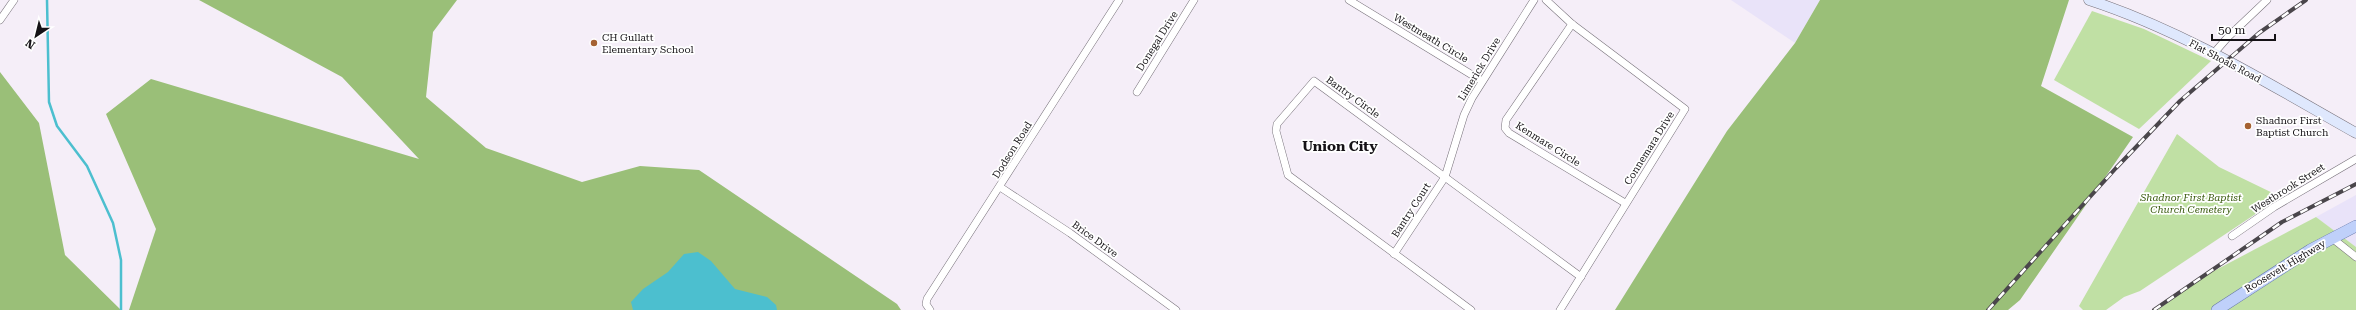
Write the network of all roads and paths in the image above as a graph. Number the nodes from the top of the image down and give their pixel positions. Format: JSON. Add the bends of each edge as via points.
{"nodes":[{"id":1,"x":14,"y":0,"type":"edge"},
{"id":2,"x":1119,"y":0,"type":"edge"},
{"id":3,"x":1194,"y":0,"type":"edge"},
{"id":4,"x":1349,"y":0,"type":"edge"},
{"id":5,"x":1534,"y":0,"type":"edge"},
{"id":6,"x":1546,"y":0,"type":"edge"},
{"id":7,"x":2267,"y":0,"type":"edge"},
{"id":8,"x":2096,"y":1,"type":"edge"},
{"id":9,"x":0,"y":20,"type":"edge"},
{"id":10,"x":1572,"y":24,"type":"junction"},
{"id":11,"x":2214,"y":53,"type":"junction"},
{"id":12,"x":1482,"y":81,"type":"junction"},
{"id":13,"x":1137,"y":92,"type":"dead end"},
{"id":14,"x":2356,"y":133,"type":"edge"},
{"id":15,"x":2356,"y":159,"type":"edge"},
{"id":16,"x":1445,"y":177,"type":"junction"},
{"id":17,"x":1000,"y":187,"type":"junction"},
{"id":18,"x":1626,"y":203,"type":"junction"},
{"id":19,"x":2356,"y":226,"type":"edge"},
{"id":20,"x":2232,"y":236,"type":"dead end"},
{"id":21,"x":2332,"y":238,"type":"junction"},
{"id":22,"x":1394,"y":254,"type":"junction"},
{"id":23,"x":2356,"y":257,"type":"edge"},
{"id":24,"x":1581,"y":277,"type":"junction"},
{"id":25,"x":930,"y":310,"type":"edge"},
{"id":26,"x":1176,"y":310,"type":"edge"},
{"id":27,"x":1471,"y":310,"type":"edge"},
{"id":28,"x":1560,"y":310,"type":"edge"},
{"id":29,"x":2217,"y":310,"type":"edge"}],
"edges":[{"from":1,"to":9,"type":"street"},
{"from":2,"to":17,"type":"street","name":"Dodson Road"},
{"from":3,"to":13,"type":"street","name":"Donegal Drive"},
{"from":4,"to":12,"type":"street","name":"Westmeath Circle"},
{"from":5,"to":12,"type":"street","name":"Limerick Drive"},
{"from":6,"to":10,"type":"street"},
{"from":7,"to":11,"type":"street"},
{"from":8,"to":11,"type":"street","name":"Flat Shoals Road","via":[[2160,26]]},
{"from":10,"to":18,"type":"street","name":"Connemara Drive","via":[[1685,109]]},
{"from":10,"to":18,"type":"street","name":"Kenmare Circle","via":[[1506,120],[1505,128],[1509,133]]},
{"from":11,"to":14,"type":"street","name":"Flat Shoals Road"},
{"from":12,"to":16,"type":"street","name":"Limerick Drive","via":[[1464,115]]},
{"from":15,"to":20,"type":"street","name":"Westbrook Street","via":[[2274,207]]},
{"from":16,"to":22,"type":"street","name":"Bantry Court"},
{"from":16,"to":22,"type":"street","name":"Bantry Circle","via":[[1314,81],[1276,124],[1288,175]]},
{"from":16,"to":24,"type":"street","name":"Bantry Circle"},
{"from":17,"to":25,"type":"street","name":"Dodson Road","via":[[927,299],[926,304]]},
{"from":17,"to":26,"type":"street","name":"Brice Drive","via":[[1070,233]]},
{"from":18,"to":24,"type":"street","name":"Connemara Drive"},
{"from":19,"to":21,"type":"main road","name":"Roosevelt Highway"},
{"from":21,"to":23,"type":"street"},
{"from":21,"to":29,"type":"main road","name":"Roosevelt Highway"},
{"from":22,"to":27,"type":"street","name":"Bantry Circle"},
{"from":24,"to":28,"type":"street"}]}
